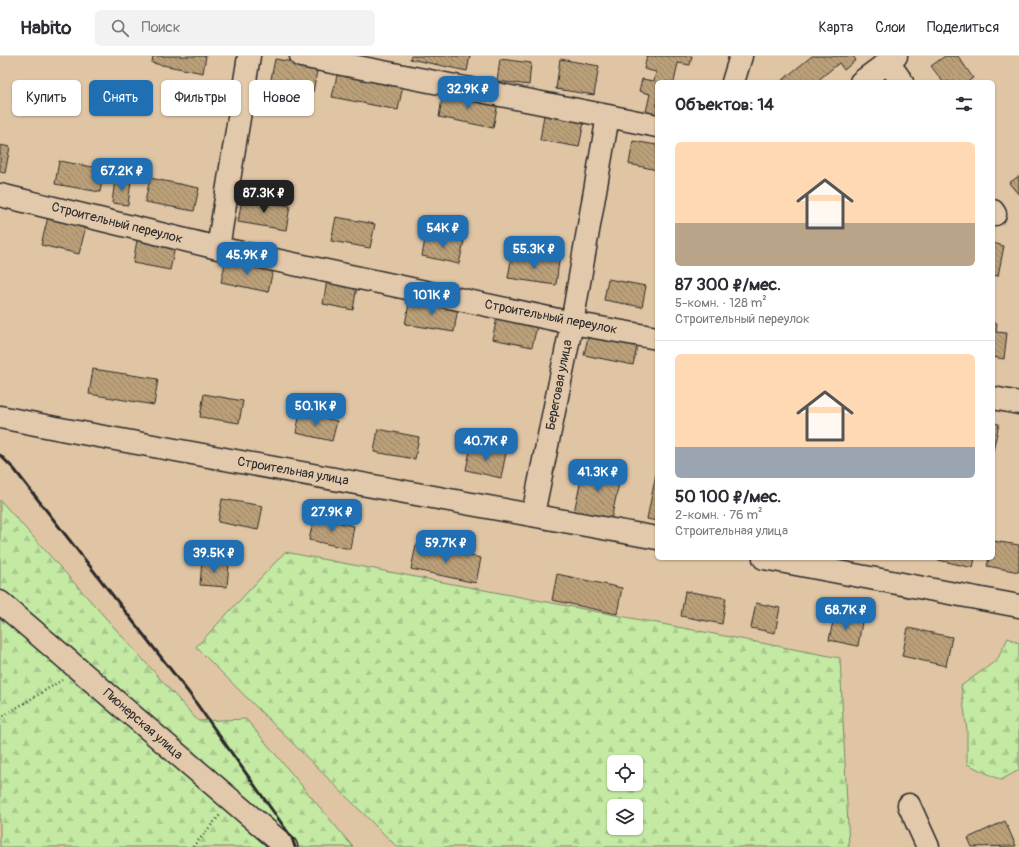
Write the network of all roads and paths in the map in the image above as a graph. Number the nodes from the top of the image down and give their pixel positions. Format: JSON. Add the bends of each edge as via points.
{"nodes":[{"id":1,"x":249,"y":56,"type":"edge"},
{"id":2,"x":301,"y":56,"type":"edge"},
{"id":3,"x":741,"y":56,"type":"edge"},
{"id":4,"x":892,"y":59,"type":"edge"},
{"id":5,"x":734,"y":80,"type":"edge"},
{"id":6,"x":864,"y":80,"type":"edge"},
{"id":7,"x":901,"y":80,"type":"edge"},
{"id":8,"x":608,"y":116,"type":"junction"},
{"id":9,"x":655,"y":126,"type":"edge"},
{"id":10,"x":0,"y":195,"type":"edge"},
{"id":11,"x":218,"y":248,"type":"junction"},
{"id":12,"x":572,"y":323,"type":"junction"},
{"id":13,"x":655,"y":338,"type":"edge"},
{"id":14,"x":995,"y":398,"type":"edge"},
{"id":15,"x":1019,"y":403,"type":"edge"},
{"id":16,"x":0,"y":417,"type":"edge"},
{"id":17,"x":533,"y":514,"type":"junction"},
{"id":18,"x":655,"y":538,"type":"edge"},
{"id":19,"x":775,"y":560,"type":"edge"},
{"id":20,"x":0,"y":602,"type":"edge"},
{"id":21,"x":1019,"y":606,"type":"edge"},
{"id":22,"x":80,"y":670,"type":"junction"},
{"id":23,"x":0,"y":718,"type":"edge"},
{"id":24,"x":232,"y":801,"type":"junction"},
{"id":25,"x":909,"y":805,"type":"dead end"},
{"id":26,"x":193,"y":847,"type":"edge"},
{"id":27,"x":286,"y":847,"type":"edge"},
{"id":28,"x":928,"y":847,"type":"edge"}],
"edges":[{"from":1,"to":11,"type":"street"},
{"from":2,"to":8,"type":"street"},
{"from":3,"to":5,"type":"street"},
{"from":4,"to":6,"type":"street"},
{"from":4,"to":7,"type":"street"},
{"from":8,"to":9,"type":"street"},
{"from":8,"to":12,"type":"street","name":"Береговая улица"},
{"from":10,"to":11,"type":"street","name":"Строительный переулок"},
{"from":11,"to":12,"type":"street","name":"Строительный переулок"},
{"from":12,"to":13,"type":"street","name":"Строительный переулок"},
{"from":12,"to":17,"type":"street","name":"Береговая улица"},
{"from":14,"to":15,"type":"street"},
{"from":16,"to":17,"type":"street","name":"Строительная улица"},
{"from":17,"to":18,"type":"street","name":"Строительная улица"},
{"from":19,"to":21,"type":"street"},
{"from":20,"to":22,"type":"street","name":"Пионерская улица"},
{"from":22,"to":23,"type":"path"},
{"from":22,"to":24,"type":"street","name":"Пионерская улица"},
{"from":24,"to":26,"type":"path"},
{"from":24,"to":27,"type":"street","name":"Пионерская улица"},
{"from":25,"to":28,"type":"street"}]}
